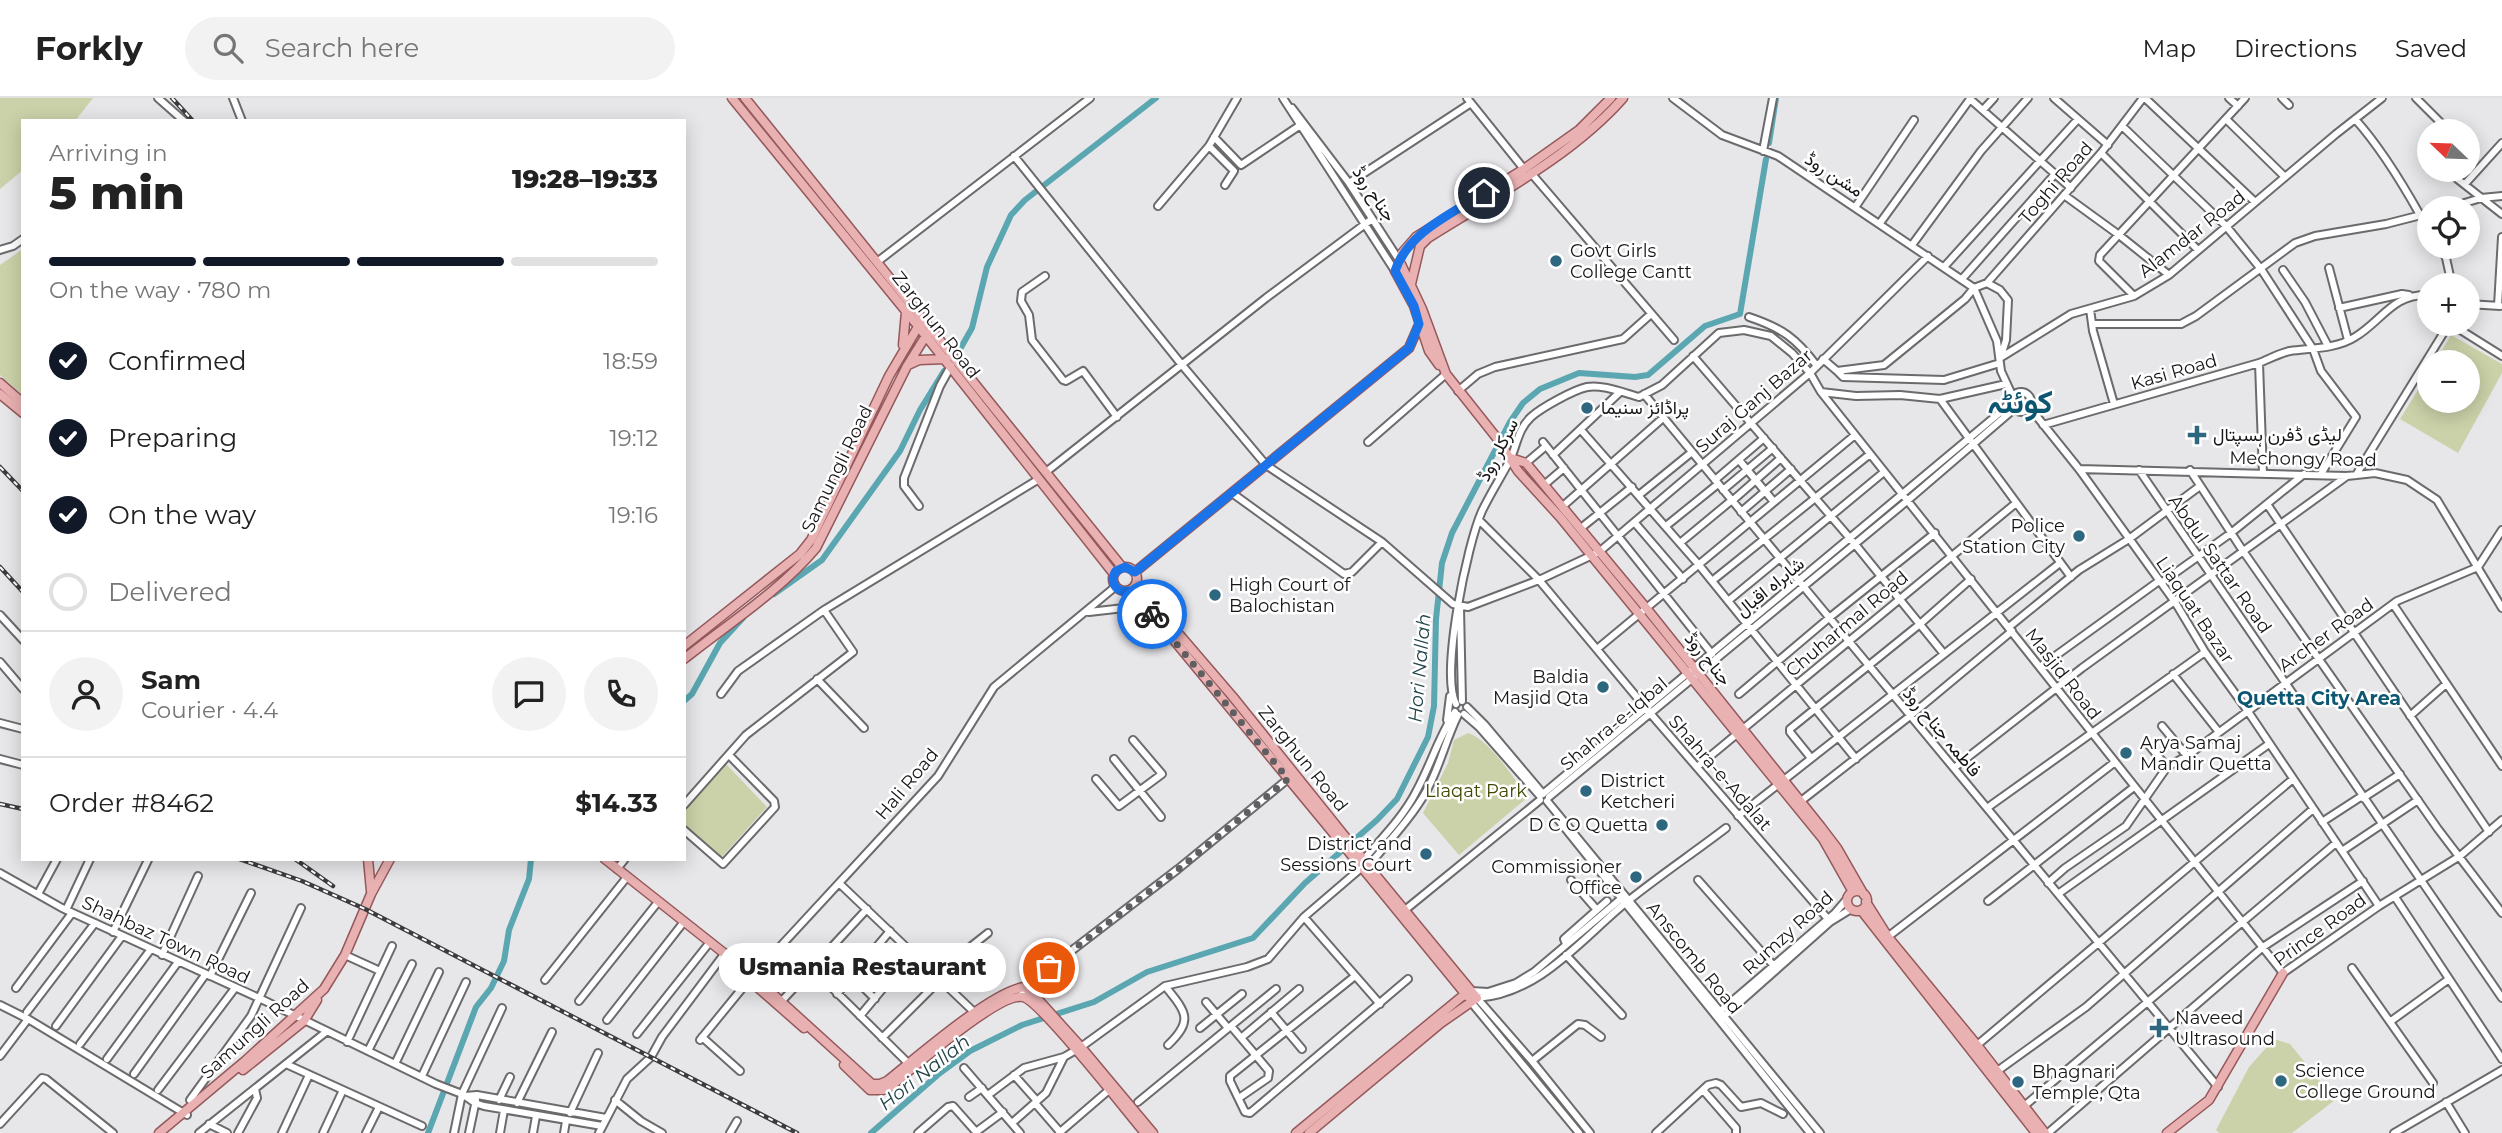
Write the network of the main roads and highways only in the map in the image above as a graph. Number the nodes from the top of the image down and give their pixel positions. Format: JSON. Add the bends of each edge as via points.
{"nodes":[{"id":1,"x":732,"y":98,"type":"edge"},
{"id":2,"x":745,"y":98,"type":"edge"},
{"id":3,"x":1611,"y":98,"type":"edge"},
{"id":4,"x":1623,"y":98,"type":"edge"},
{"id":5,"x":1527,"y":171,"type":"junction"},
{"id":6,"x":1399,"y":260,"type":"junction"},
{"id":7,"x":1411,"y":284,"type":"junction"},
{"id":8,"x":905,"y":311,"type":"junction"},
{"id":9,"x":1423,"y":313,"type":"junction"},
{"id":10,"x":921,"y":322,"type":"junction"},
{"id":11,"x":1419,"y":324,"type":"junction"},
{"id":12,"x":929,"y":333,"type":"junction"},
{"id":13,"x":1409,"y":348,"type":"junction"},
{"id":14,"x":1429,"y":351,"type":"junction"},
{"id":15,"x":1440,"y":357,"type":"junction"},
{"id":16,"x":899,"y":358,"type":"junction"},
{"id":17,"x":942,"y":359,"type":"junction"},
{"id":18,"x":957,"y":360,"type":"junction"},
{"id":19,"x":906,"y":366,"type":"junction"},
{"id":20,"x":1446,"y":374,"type":"junction"},
{"id":21,"x":0,"y":383,"type":"edge"},
{"id":22,"x":0,"y":394,"type":"edge"},
{"id":23,"x":21,"y":401,"type":"edge"},
{"id":24,"x":21,"y":411,"type":"edge"},
{"id":25,"x":1508,"y":454,"type":"junction"},
{"id":26,"x":1122,"y":567,"type":"junction"},
{"id":27,"x":1135,"y":572,"type":"junction"},
{"id":28,"x":1114,"y":574,"type":"junction"},
{"id":29,"x":1136,"y":584,"type":"junction"},
{"id":30,"x":1129,"y":591,"type":"junction"},
{"id":31,"x":686,"y":644,"type":"edge"},
{"id":32,"x":686,"y":657,"type":"edge"},
{"id":33,"x":1692,"y":673,"type":"junction"},
{"id":34,"x":1208,"y":675,"type":"junction"},
{"id":35,"x":1781,"y":782,"type":"junction"},
{"id":36,"x":368,"y":861,"type":"edge"},
{"id":37,"x":389,"y":861,"type":"edge"},
{"id":38,"x":601,"y":861,"type":"edge"},
{"id":39,"x":607,"y":861,"type":"edge"},
{"id":40,"x":1364,"y":864,"type":"junction"},
{"id":41,"x":625,"y":879,"type":"junction"},
{"id":42,"x":1853,"y":892,"type":"junction"},
{"id":43,"x":371,"y":894,"type":"junction"},
{"id":44,"x":1861,"y":904,"type":"junction"},
{"id":45,"x":2283,"y":973,"type":"road end"},
{"id":46,"x":324,"y":989,"type":"junction"},
{"id":47,"x":1023,"y":992,"type":"junction"},
{"id":48,"x":1471,"y":996,"type":"junction"},
{"id":49,"x":780,"y":1003,"type":"junction"},
{"id":50,"x":1052,"y":1018,"type":"junction"},
{"id":51,"x":1079,"y":1048,"type":"junction"},
{"id":52,"x":2021,"y":1108,"type":"junction"},
{"id":53,"x":186,"y":1114,"type":"junction"},
{"id":54,"x":159,"y":1133,"type":"edge"},
{"id":55,"x":166,"y":1133,"type":"edge"},
{"id":56,"x":1145,"y":1133,"type":"edge"},
{"id":57,"x":1153,"y":1133,"type":"edge"},
{"id":58,"x":1296,"y":1133,"type":"edge"},
{"id":59,"x":1309,"y":1133,"type":"edge"},
{"id":60,"x":2036,"y":1133,"type":"edge"},
{"id":61,"x":2046,"y":1133,"type":"edge"},
{"id":62,"x":2167,"y":1133,"type":"edge"}],
"edges":[{"from":1,"to":8,"type":"main road","name":"Zarghun Road"},
{"from":2,"to":10,"type":"main road","name":"Zarghun Road"},
{"from":3,"to":5,"type":"main road"},
{"from":4,"to":5,"type":"main road","via":[[1595,128]]},
{"from":5,"to":6,"type":"main road","via":[[1416,237]]},
{"from":5,"to":7,"type":"main road","via":[[1420,246]]},
{"from":6,"to":7,"type":"main road","name":"جناح روڈ"},
{"from":6,"to":11,"type":"main road","name":"جناح روڈ","via":[[1395,271]]},
{"from":7,"to":9,"type":"main road","name":"جناح روڈ"},
{"from":8,"to":10,"type":"main road","name":"Zarghun Road"},
{"from":8,"to":16,"type":"main road"},
{"from":9,"to":11,"type":"main road"},
{"from":9,"to":15,"type":"main road","name":"جناح روڈ"},
{"from":10,"to":12,"type":"main road","name":"Zarghun Road"},
{"from":10,"to":16,"type":"main road","name":"Samungli Road"},
{"from":11,"to":13,"type":"main road"},
{"from":11,"to":14,"type":"main road","name":"جناح روڈ"},
{"from":12,"to":17,"type":"main road","name":"Zarghun Road"},
{"from":12,"to":18,"type":"main road","name":"Zarghun Road"},
{"from":12,"to":19,"type":"main road","name":"Samungli Road"},
{"from":13,"to":14,"type":"main road"},
{"from":13,"to":27,"type":"main road"},
{"from":14,"to":15,"type":"main road"},
{"from":14,"to":20,"type":"main road","name":"جناح روڈ"},
{"from":15,"to":20,"type":"main road","name":"جناح روڈ"},
{"from":16,"to":31,"type":"main road","name":"Samungli Road","via":[[811,540],[800,554]]},
{"from":17,"to":18,"type":"main road"},
{"from":17,"to":19,"type":"main road"},
{"from":17,"to":28,"type":"main road","name":"Zarghun Road"},
{"from":18,"to":26,"type":"main road","name":"Zarghun Road"},
{"from":19,"to":32,"type":"main road","name":"Samungli Road","via":[[816,548]]},
{"from":20,"to":25,"type":"main road","name":"جناح روڈ"},
{"from":21,"to":23,"type":"main road"},
{"from":22,"to":24,"type":"main road"},
{"from":25,"to":33,"type":"main road","name":"جناح روڈ"},
{"from":25,"to":33,"type":"main road","name":"جناح روڈ","via":[[1526,463],[1563,506],[1647,609]]},
{"from":26,"to":27,"type":"main road"},
{"from":26,"to":28,"type":"main road"},
{"from":27,"to":29,"type":"main road"},
{"from":28,"to":30,"type":"main road","via":[[1115,587]]},
{"from":29,"to":30,"type":"main road"},
{"from":29,"to":34,"type":"main road","name":"Zarghun Road"},
{"from":30,"to":34,"type":"main road","name":"Zarghun Road"},
{"from":33,"to":35,"type":"main road","name":"جناح روڈ"},
{"from":34,"to":40,"type":"main road","name":"Zarghun Road"},
{"from":34,"to":40,"type":"main road","name":"Zarghun Road","via":[[1288,779]]},
{"from":35,"to":42,"type":"main road","name":"جناح روڈ","via":[[1823,839]]},
{"from":35,"to":44,"type":"main road","name":"جناح روڈ","via":[[1836,848]]},
{"from":36,"to":43,"type":"main road","name":"Samungli Road"},
{"from":37,"to":43,"type":"main road","name":"Samungli Road"},
{"from":38,"to":41,"type":"main road"},
{"from":39,"to":41,"type":"main road"},
{"from":40,"to":48,"type":"main road","name":"Zarghun Road"},
{"from":40,"to":48,"type":"main road","name":"Zarghun Road"},
{"from":41,"to":49,"type":"main road"},
{"from":42,"to":44,"type":"main road","via":[[1861,892]]},
{"from":42,"to":44,"type":"main road","via":[[1847,899]]},
{"from":43,"to":46,"type":"main road","name":"Samungli Road"},
{"from":44,"to":52,"type":"main road","name":"جناح روڈ"},
{"from":45,"to":62,"type":"main road","name":"Prince Road","via":[[2209,1100]]},
{"from":46,"to":53,"type":"main road","name":"Samungli Road"},
{"from":46,"to":53,"type":"main road","via":[[304,1021]]},
{"from":47,"to":49,"type":"main road","via":[[1000,997],[975,1013],[880,1084],[872,1084]]},
{"from":47,"to":49,"type":"main road","via":[[969,1023],[891,1087],[876,1091],[865,1086]]},
{"from":47,"to":50,"type":"main road"},
{"from":47,"to":50,"type":"main road","via":[[1035,996]]},
{"from":48,"to":58,"type":"main road"},
{"from":48,"to":59,"type":"main road"},
{"from":50,"to":51,"type":"main road"},
{"from":51,"to":56,"type":"main road"},
{"from":51,"to":57,"type":"main road"},
{"from":52,"to":60,"type":"main road","name":"جناح روڈ"},
{"from":52,"to":61,"type":"main road","name":"جناح روڈ"},
{"from":53,"to":54,"type":"main road","name":"Samungli Road"},
{"from":53,"to":55,"type":"main road","name":"Samungli Road"}]}
